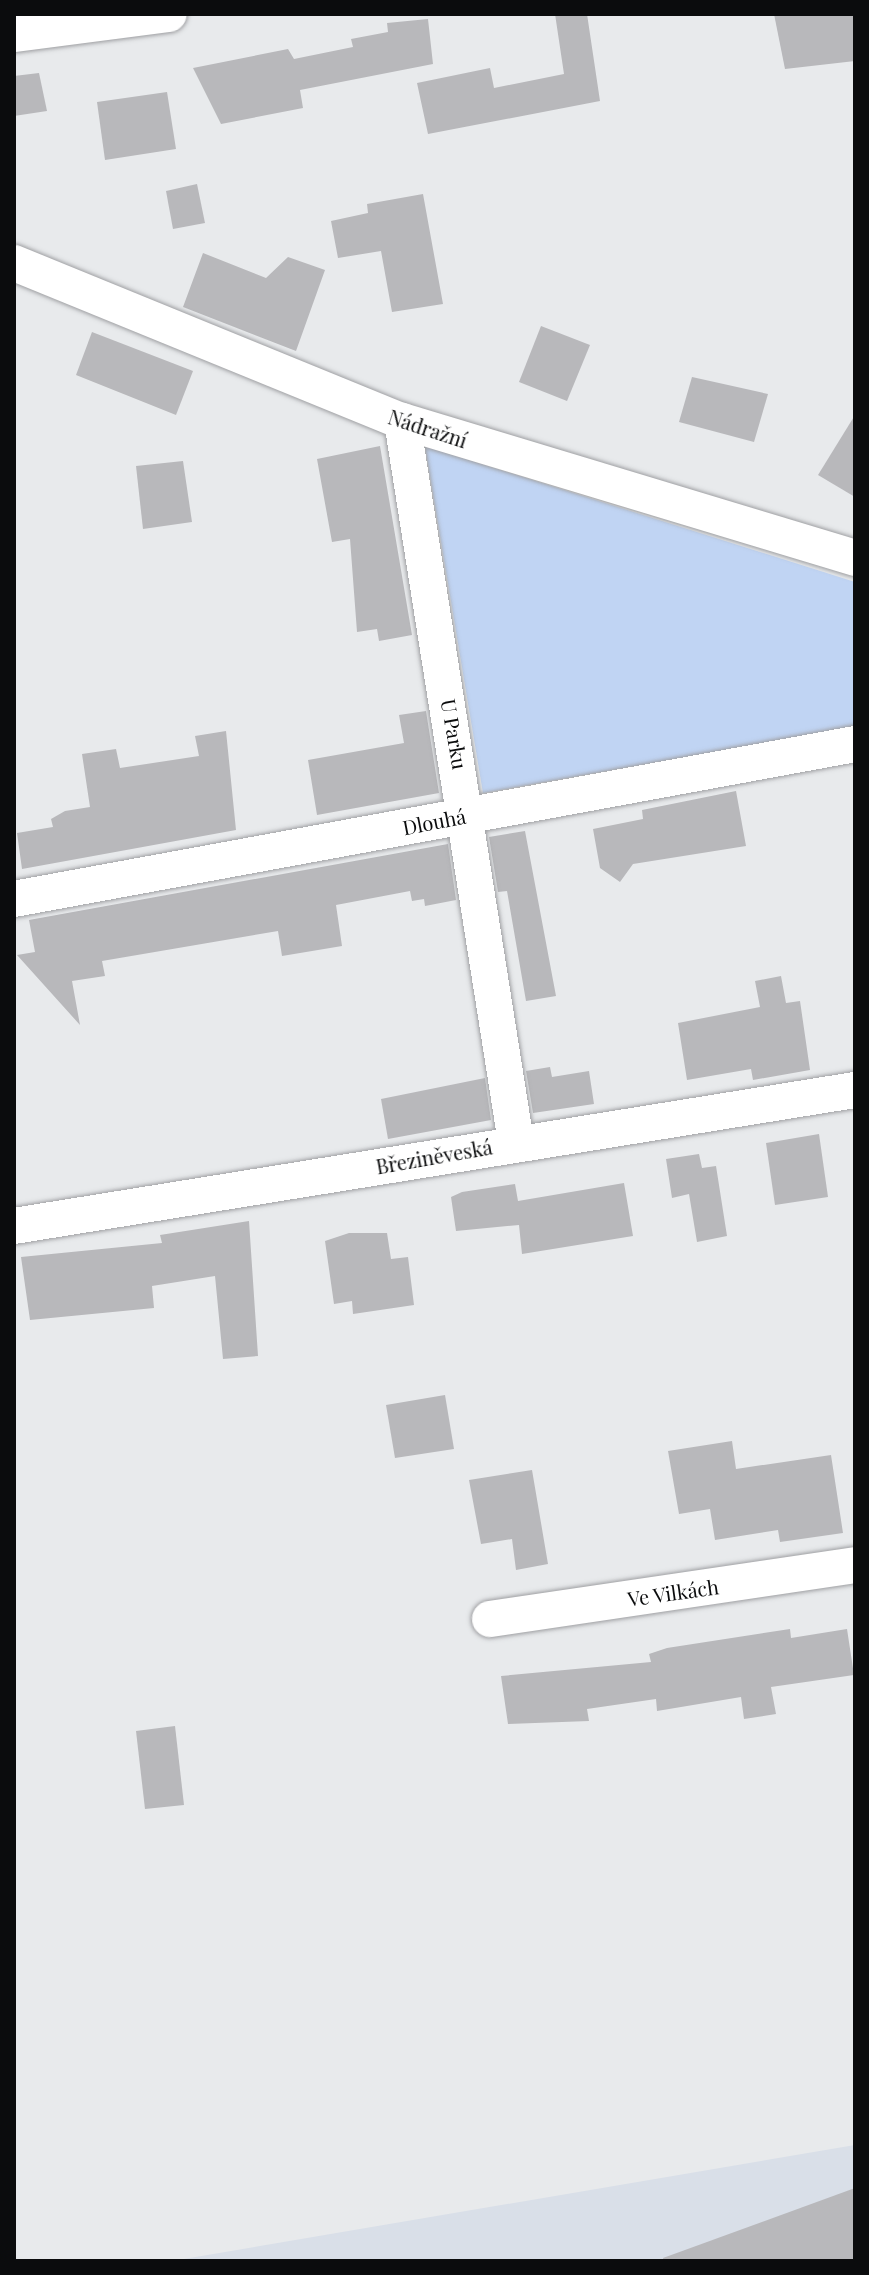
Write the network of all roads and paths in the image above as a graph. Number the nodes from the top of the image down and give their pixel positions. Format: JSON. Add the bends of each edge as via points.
{"nodes":[{"id":1,"x":169,"y":14,"type":"edge"},
{"id":2,"x":14,"y":34,"type":"edge"},
{"id":3,"x":14,"y":263,"type":"edge"},
{"id":4,"x":402,"y":421,"type":"junction"},
{"id":5,"x":855,"y":558,"type":"edge"},
{"id":6,"x":855,"y":744,"type":"edge"},
{"id":7,"x":469,"y":814,"type":"junction"},
{"id":8,"x":14,"y":899,"type":"edge"},
{"id":9,"x":855,"y":1090,"type":"edge"},
{"id":10,"x":516,"y":1142,"type":"junction"},
{"id":11,"x":14,"y":1226,"type":"edge"},
{"id":12,"x":855,"y":1565,"type":"edge"},
{"id":13,"x":490,"y":1619,"type":"dead end"}],
"edges":[{"from":1,"to":2,"type":"street"},
{"from":3,"to":4,"type":"street","name":"Nádražní"},
{"from":4,"to":5,"type":"street","name":"Nádražní"},
{"from":4,"to":7,"type":"street","name":"U Parku"},
{"from":6,"to":7,"type":"street","name":"Dlouhá"},
{"from":7,"to":8,"type":"street","name":"Dlouhá"},
{"from":7,"to":10,"type":"street","name":"U Parku"},
{"from":9,"to":10,"type":"street","name":"Březiněveská"},
{"from":10,"to":11,"type":"street","name":"Březiněveská"},
{"from":12,"to":13,"type":"street","name":"Ve Vilkách"}]}
